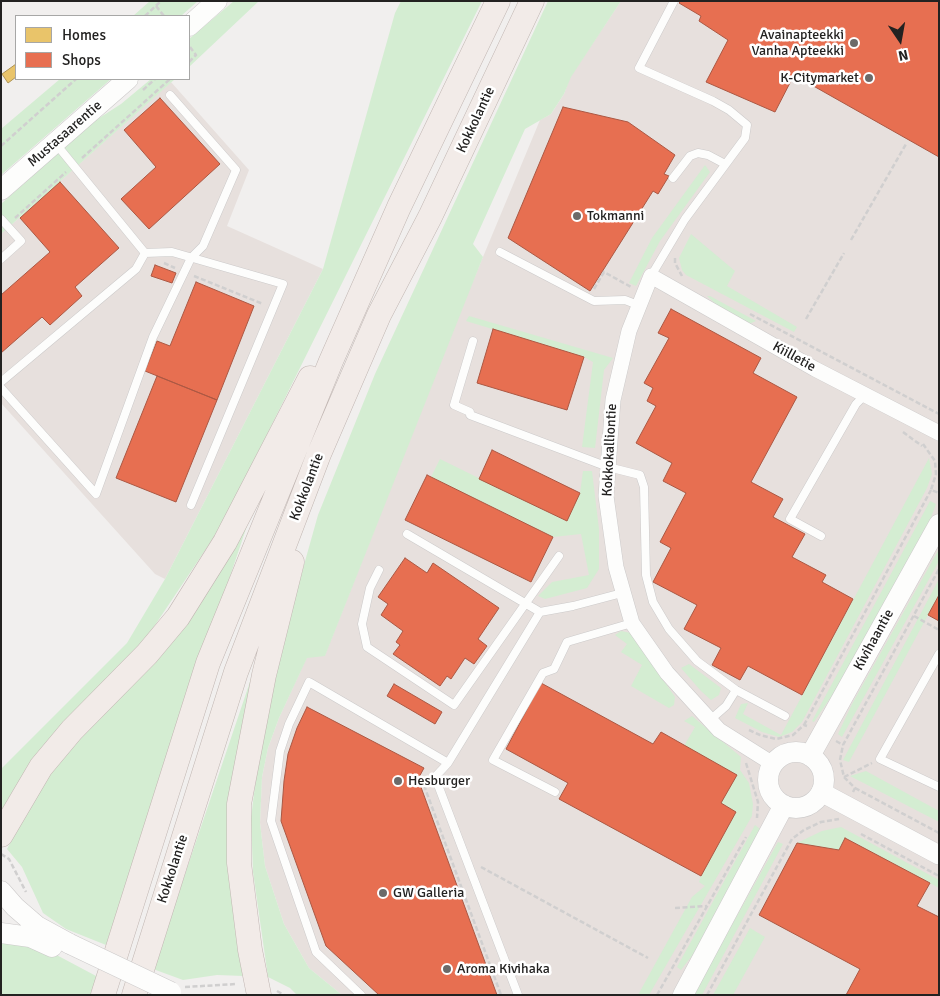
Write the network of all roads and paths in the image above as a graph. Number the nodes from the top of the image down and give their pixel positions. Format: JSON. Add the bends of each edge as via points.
{"nodes":[{"id":1,"x":161,"y":1,"type":"edge"},
{"id":2,"x":217,"y":1,"type":"edge"},
{"id":3,"x":498,"y":1,"type":"edge"},
{"id":4,"x":532,"y":1,"type":"edge"},
{"id":5,"x":674,"y":1,"type":"edge"},
{"id":6,"x":156,"y":6,"type":"junction"},
{"id":7,"x":146,"y":15,"type":"edge"},
{"id":8,"x":163,"y":15,"type":"edge"},
{"id":9,"x":190,"y":25,"type":"edge"},
{"id":10,"x":190,"y":48,"type":"edge"},
{"id":11,"x":190,"y":61,"type":"edge"},
{"id":12,"x":75,"y":80,"type":"edge"},
{"id":13,"x":151,"y":80,"type":"edge"},
{"id":14,"x":169,"y":80,"type":"edge"},
{"id":15,"x":136,"y":84,"type":"edge"},
{"id":16,"x":170,"y":95,"type":"dead end"},
{"id":17,"x":55,"y":143,"type":"junction"},
{"id":18,"x":906,"y":144,"type":"dead end"},
{"id":19,"x":1,"y":146,"type":"edge"},
{"id":20,"x":725,"y":164,"type":"junction"},
{"id":21,"x":74,"y":165,"type":"junction"},
{"id":22,"x":673,"y":178,"type":"dead end"},
{"id":23,"x":1,"y":190,"type":"edge"},
{"id":24,"x":4,"y":222,"type":"edge"},
{"id":25,"x":851,"y":240,"type":"dead end"},
{"id":26,"x":500,"y":252,"type":"dead end"},
{"id":27,"x":844,"y":253,"type":"dead end"},
{"id":28,"x":145,"y":254,"type":"junction"},
{"id":29,"x":675,"y":256,"type":"dead end"},
{"id":30,"x":191,"y":258,"type":"junction"},
{"id":31,"x":1,"y":259,"type":"edge"},
{"id":32,"x":184,"y":272,"type":"junction"},
{"id":33,"x":651,"y":276,"type":"junction"},
{"id":34,"x":684,"y":278,"type":"dead end"},
{"id":35,"x":591,"y":294,"type":"dead end"},
{"id":36,"x":641,"y":299,"type":"junction"},
{"id":37,"x":273,"y":308,"type":"junction"},
{"id":38,"x":749,"y":313,"type":"dead end"},
{"id":39,"x":806,"y":319,"type":"dead end"},
{"id":40,"x":473,"y":341,"type":"dead end"},
{"id":41,"x":331,"y":360,"type":"junction"},
{"id":42,"x":1,"y":382,"type":"edge"},
{"id":43,"x":1,"y":388,"type":"edge"},
{"id":44,"x":865,"y":395,"type":"junction"},
{"id":45,"x":939,"y":414,"type":"edge"},
{"id":46,"x":896,"y":428,"type":"dead end"},
{"id":47,"x":935,"y":431,"type":"edge"},
{"id":48,"x":922,"y":446,"type":"junction"},
{"id":49,"x":319,"y":454,"type":"junction"},
{"id":50,"x":608,"y":467,"type":"junction"},
{"id":51,"x":931,"y":490,"type":"junction"},
{"id":52,"x":939,"y":493,"type":"edge"},
{"id":53,"x":191,"y":505,"type":"dead end"},
{"id":54,"x":939,"y":524,"type":"edge"},
{"id":55,"x":406,"y":534,"type":"dead end"},
{"id":56,"x":821,"y":536,"type":"dead end"},
{"id":57,"x":558,"y":556,"type":"dead end"},
{"id":58,"x":379,"y":570,"type":"dead end"},
{"id":59,"x":622,"y":593,"type":"junction"},
{"id":60,"x":524,"y":603,"type":"junction"},
{"id":61,"x":540,"y":612,"type":"junction"},
{"id":62,"x":914,"y":616,"type":"dead end"},
{"id":63,"x":632,"y":623,"type":"junction"},
{"id":64,"x":939,"y":630,"type":"edge"},
{"id":65,"x":939,"y":654,"type":"edge"},
{"id":66,"x":736,"y":690,"type":"junction"},
{"id":67,"x":786,"y":716,"type":"dead end"},
{"id":68,"x":710,"y":720,"type":"junction"},
{"id":69,"x":804,"y":725,"type":"junction"},
{"id":70,"x":743,"y":727,"type":"dead end"},
{"id":71,"x":822,"y":734,"type":"junction"},
{"id":72,"x":760,"y":736,"type":"junction"},
{"id":73,"x":843,"y":745,"type":"dead end"},
{"id":74,"x":752,"y":751,"type":"junction"},
{"id":75,"x":810,"y":756,"type":"junction"},
{"id":76,"x":880,"y":759,"type":"junction"},
{"id":77,"x":448,"y":763,"type":"junction"},
{"id":78,"x":773,"y":764,"type":"junction"},
{"id":79,"x":435,"y":777,"type":"junction"},
{"id":80,"x":844,"y":777,"type":"dead end"},
{"id":81,"x":939,"y":787,"type":"edge"},
{"id":82,"x":855,"y":788,"type":"dead end"},
{"id":83,"x":555,"y":792,"type":"dead end"},
{"id":84,"x":821,"y":792,"type":"junction"},
{"id":85,"x":784,"y":805,"type":"junction"},
{"id":86,"x":760,"y":824,"type":"junction"},
{"id":87,"x":855,"y":830,"type":"dead end"},
{"id":88,"x":939,"y":833,"type":"edge"},
{"id":89,"x":748,"y":834,"type":"dead end"},
{"id":90,"x":1,"y":835,"type":"edge"},
{"id":91,"x":792,"y":839,"type":"dead end"},
{"id":92,"x":939,"y":855,"type":"edge"},
{"id":93,"x":470,"y":868,"type":"junction"},
{"id":94,"x":456,"y":873,"type":"junction"},
{"id":95,"x":939,"y":876,"type":"edge"},
{"id":96,"x":1,"y":891,"type":"edge"},
{"id":97,"x":707,"y":906,"type":"junction"},
{"id":98,"x":675,"y":908,"type":"dead end"},
{"id":99,"x":1,"y":933,"type":"edge"},
{"id":100,"x":68,"y":949,"type":"junction"},
{"id":101,"x":648,"y":958,"type":"dead end"},
{"id":102,"x":258,"y":991,"type":"edge"},
{"id":103,"x":172,"y":992,"type":"edge"},
{"id":104,"x":103,"y":995,"type":"edge"},
{"id":105,"x":134,"y":995,"type":"edge"},
{"id":106,"x":284,"y":995,"type":"edge"},
{"id":107,"x":361,"y":995,"type":"edge"},
{"id":108,"x":501,"y":995,"type":"edge"},
{"id":109,"x":518,"y":995,"type":"edge"},
{"id":110,"x":657,"y":995,"type":"edge"},
{"id":111,"x":683,"y":995,"type":"edge"}],
"edges":[{"from":1,"to":6,"type":"path"},
{"from":2,"to":9,"type":"main road"},
{"from":3,"to":41,"type":"highway","name":"Kokkolantie"},
{"from":4,"to":49,"type":"highway","name":"Kokkolantie","via":[[430,217],[379,315]]},
{"from":5,"to":20,"type":"lane","name":"Kokkokalliontie","via":[[639,68],[729,110],[746,125],[745,138]]},
{"from":6,"to":7,"type":"path"},
{"from":6,"to":8,"type":"path"},
{"from":10,"to":11,"type":"path","via":[[196,55]]},
{"from":12,"to":19,"type":"path"},
{"from":13,"to":15,"type":"path"},
{"from":14,"to":21,"type":"path"},
{"from":15,"to":17,"type":"main road","name":"Mustasaarentie"},
{"from":16,"to":30,"type":"lane","via":[[236,170],[203,246]]},
{"from":17,"to":21,"type":"lane"},
{"from":17,"to":23,"type":"main road","name":"Mustasaarentie"},
{"from":18,"to":25,"type":"path"},
{"from":20,"to":22,"type":"lane","via":[[708,155],[690,156]]},
{"from":20,"to":33,"type":"lane","name":"Kokkokalliontie","via":[[679,228]]},
{"from":21,"to":24,"type":"path"},
{"from":21,"to":28,"type":"lane"},
{"from":24,"to":31,"type":"lane","via":[[21,241]]},
{"from":26,"to":36,"type":"lane","via":[[594,301]]},
{"from":27,"to":39,"type":"path"},
{"from":28,"to":30,"type":"lane","via":[[172,252]]},
{"from":28,"to":32,"type":"path"},
{"from":28,"to":42,"type":"lane","via":[[136,269]]},
{"from":29,"to":34,"type":"path","via":[[675,263]]},
{"from":30,"to":32,"type":"lane"},
{"from":30,"to":37,"type":"lane","via":[[283,284]]},
{"from":32,"to":37,"type":"path"},
{"from":32,"to":43,"type":"lane","via":[[153,338],[96,494]]},
{"from":33,"to":36,"type":"street","name":"Kokkokalliontie"},
{"from":33,"to":44,"type":"street","name":"Kiilletie"},
{"from":35,"to":36,"type":"path","via":[[604,272]]},
{"from":36,"to":50,"type":"street","name":"Kokkokalliontie","via":[[629,331],[613,400]]},
{"from":37,"to":53,"type":"lane"},
{"from":38,"to":45,"type":"path"},
{"from":40,"to":50,"type":"lane","via":[[454,405],[470,412],[470,415]]},
{"from":41,"to":90,"type":"highway","via":[[308,380],[225,542],[178,617],[41,766]]},
{"from":41,"to":104,"type":"highway","name":"Kokkolantie","via":[[208,663]]},
{"from":44,"to":47,"type":"street","name":"Kiilletie"},
{"from":44,"to":56,"type":"lane","via":[[856,404],[790,519]]},
{"from":45,"to":47,"type":"path"},
{"from":46,"to":48,"type":"path"},
{"from":47,"to":48,"type":"path"},
{"from":48,"to":51,"type":"path","via":[[935,461],[936,474]]},
{"from":49,"to":102,"type":"highway","via":[[264,675],[240,804],[239,863]]},
{"from":49,"to":105,"type":"highway","name":"Kokkolantie","via":[[236,672]]},
{"from":50,"to":59,"type":"street","name":"Kokkokalliontie","via":[[606,496]]},
{"from":50,"to":66,"type":"lane","via":[[640,475],[644,487],[646,575],[653,602],[669,629],[697,662]]},
{"from":51,"to":52,"type":"path"},
{"from":51,"to":69,"type":"path"},
{"from":54,"to":71,"type":"main road","name":"Kivihaantie"},
{"from":55,"to":60,"type":"lane"},
{"from":57,"to":60,"type":"lane"},
{"from":58,"to":60,"type":"lane","via":[[370,588],[362,624],[368,646],[454,705]]},
{"from":59,"to":61,"type":"lane"},
{"from":59,"to":63,"type":"street","name":"Kokkokalliontie"},
{"from":60,"to":61,"type":"lane"},
{"from":61,"to":77,"type":"lane"},
{"from":62,"to":64,"type":"path"},
{"from":63,"to":68,"type":"street","name":"Kokkokalliontie","via":[[667,673]]},
{"from":63,"to":83,"type":"lane","via":[[567,642],[554,669],[543,673],[493,760]]},
{"from":65,"to":76,"type":"lane"},
{"from":66,"to":67,"type":"lane"},
{"from":66,"to":68,"type":"lane","via":[[726,706]]},
{"from":68,"to":74,"type":"street","name":"Kokkokalliontie","via":[[719,730]]},
{"from":69,"to":71,"type":"path"},
{"from":69,"to":72,"type":"path","via":[[793,735],[776,739]]},
{"from":70,"to":72,"type":"path"},
{"from":71,"to":73,"type":"path"},
{"from":71,"to":75,"type":"main road","name":"Kivihaantie"},
{"from":72,"to":74,"type":"path"},
{"from":74,"to":78,"type":"street","name":"Kokkokalliontie"},
{"from":74,"to":86,"type":"path","via":[[746,768],[753,780]]},
{"from":75,"to":78,"type":"main road","via":[[794,752]]},
{"from":75,"to":84,"type":"main road","via":[[824,776]]},
{"from":76,"to":80,"type":"path"},
{"from":76,"to":81,"type":"lane"},
{"from":77,"to":79,"type":"lane"},
{"from":77,"to":107,"type":"lane","via":[[310,682],[289,724],[280,752],[271,821],[316,952]]},
{"from":78,"to":85,"type":"main road","via":[[768,782],[771,792]]},
{"from":79,"to":93,"type":"lane"},
{"from":79,"to":94,"type":"path","via":[[425,788]]},
{"from":82,"to":88,"type":"path"},
{"from":84,"to":85,"type":"main road","via":[[810,804],[792,808]]},
{"from":84,"to":92,"type":"street"},
{"from":85,"to":86,"type":"main road"},
{"from":86,"to":91,"type":"path"},
{"from":86,"to":111,"type":"main road"},
{"from":87,"to":95,"type":"path"},
{"from":89,"to":97,"type":"path"},
{"from":93,"to":94,"type":"path"},
{"from":93,"to":101,"type":"path","via":[[478,865]]},
{"from":93,"to":109,"type":"lane"},
{"from":94,"to":108,"type":"path"},
{"from":96,"to":100,"type":"main road","via":[[15,907]]},
{"from":97,"to":98,"type":"path"},
{"from":97,"to":110,"type":"path"},
{"from":99,"to":100,"type":"main road","via":[[30,937]]},
{"from":100,"to":103,"type":"main road","bridge":true},
{"from":102,"to":103,"type":"path","via":[[220,984]]},
{"from":102,"to":106,"type":"path","via":[[272,988]]}]}
